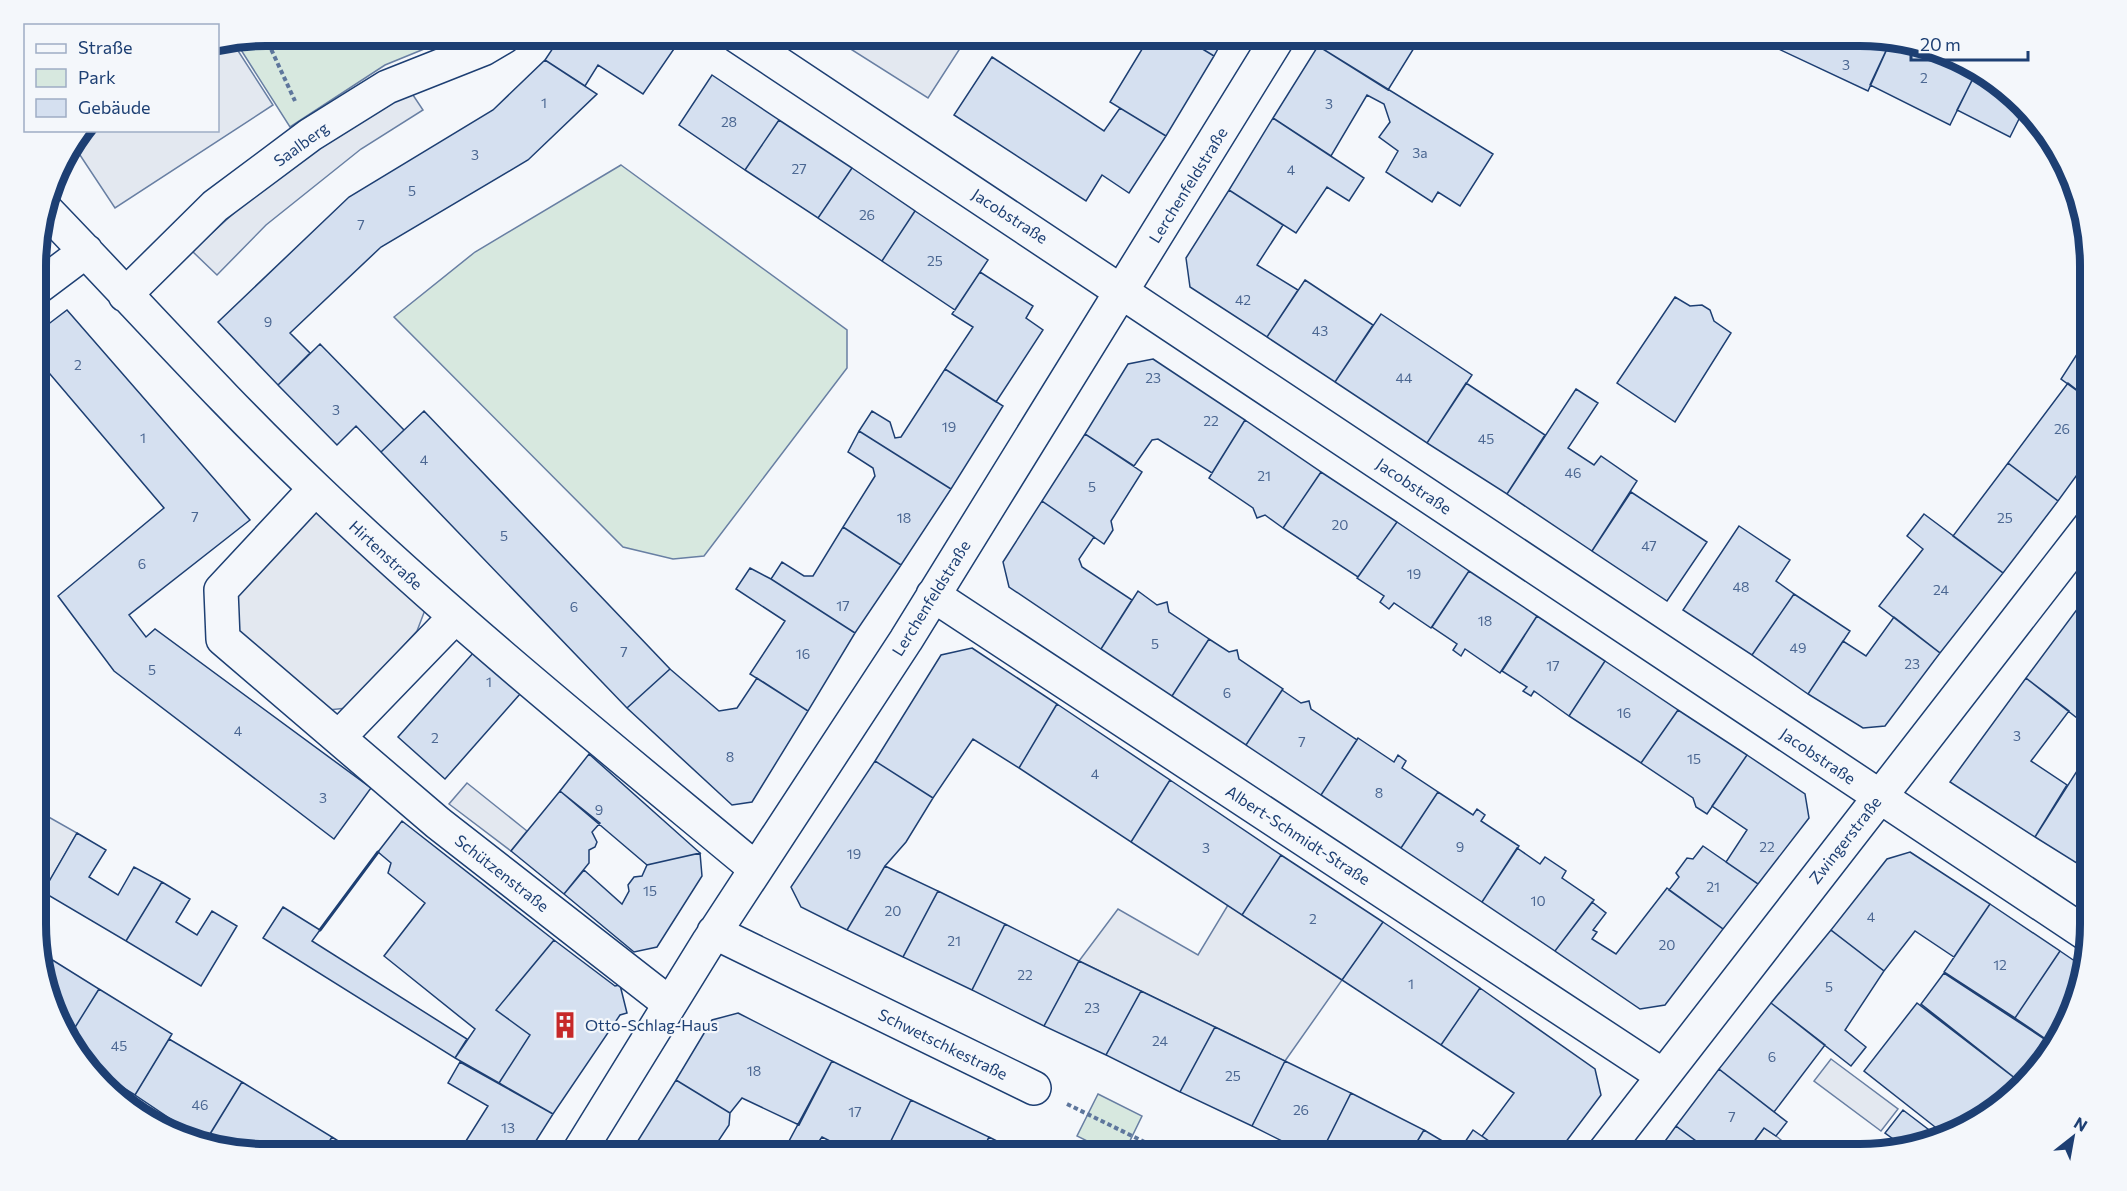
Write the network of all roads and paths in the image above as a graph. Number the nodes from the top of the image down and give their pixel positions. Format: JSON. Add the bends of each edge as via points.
{"nodes":[{"id":1,"x":270,"y":46,"type":"edge"},
{"id":2,"x":488,"y":46,"type":"edge"},
{"id":3,"x":752,"y":46,"type":"edge"},
{"id":4,"x":1273,"y":46,"type":"edge"},
{"id":5,"x":310,"y":135,"type":"junction"},
{"id":6,"x":52,"y":217,"type":"edge"},
{"id":7,"x":86,"y":251,"type":"junction"},
{"id":8,"x":46,"y":281,"type":"edge"},
{"id":9,"x":1122,"y":291,"type":"junction"},
{"id":10,"x":125,"y":295,"type":"junction"},
{"id":11,"x":315,"y":489,"type":"junction"},
{"id":12,"x":2080,"y":540,"type":"edge"},
{"id":13,"x":933,"y":595,"type":"junction"},
{"id":14,"x":454,"y":618,"type":"junction"},
{"id":15,"x":340,"y":736,"type":"junction"},
{"id":16,"x":1879,"y":797,"type":"junction"},
{"id":17,"x":756,"y":869,"type":"junction"},
{"id":18,"x":2080,"y":931,"type":"edge"},
{"id":19,"x":714,"y":932,"type":"junction"},
{"id":20,"x":670,"y":1004,"type":"junction"},
{"id":21,"x":1662,"y":1075,"type":"junction"},
{"id":22,"x":1034,"y":1088,"type":"joint"},
{"id":23,"x":584,"y":1144,"type":"edge"},
{"id":24,"x":1149,"y":1144,"type":"edge"},
{"id":25,"x":1610,"y":1144,"type":"edge"}],
"edges":[{"from":1,"to":5,"type":"path"},
{"from":2,"to":5,"type":"street","name":"Saalberg","via":[[387,87]]},
{"from":3,"to":9,"type":"street","name":"Jacobstraße"},
{"from":4,"to":9,"type":"street","name":"Lerchenfeldstraße"},
{"from":5,"to":10,"type":"street","name":"Saalberg","via":[[215,206]]},
{"from":6,"to":7,"type":"street","name":"Hirtenstraße"},
{"from":7,"to":8,"type":"street"},
{"from":7,"to":10,"type":"street","name":"Hirtenstraße"},
{"from":9,"to":13,"type":"street","name":"Lerchenfeldstraße"},
{"from":9,"to":16,"type":"street","name":"Jacobstraße"},
{"from":10,"to":11,"type":"street","name":"Hirtenstraße"},
{"from":11,"to":14,"type":"street","name":"Hirtenstraße"},
{"from":11,"to":15,"type":"street","name":"Schützenstraße","via":[[221,590],[223,639]]},
{"from":12,"to":16,"type":"street","name":"Zwingerstraße"},
{"from":13,"to":17,"type":"street","name":"Lerchenfeldstraße"},
{"from":13,"to":21,"type":"street","name":"Albert-Schmidt-Straße"},
{"from":14,"to":15,"type":"street"},
{"from":14,"to":17,"type":"street","name":"Hirtenstraße"},
{"from":15,"to":20,"type":"street","name":"Schützenstraße","via":[[438,823]]},
{"from":16,"to":18,"type":"street","name":"Jacobstraße"},
{"from":16,"to":21,"type":"street","name":"Zwingerstraße"},
{"from":17,"to":19,"type":"street","name":"Lerchenfeldstraße"},
{"from":19,"to":20,"type":"street","name":"Lerchenfeldstraße"},
{"from":19,"to":22,"type":"street","name":"Schwetschkestraße"},
{"from":20,"to":23,"type":"street","name":"Lerchenfeldstraße"},
{"from":21,"to":25,"type":"street","name":"Zwingerstraße"},
{"from":22,"to":24,"type":"path"}]}
